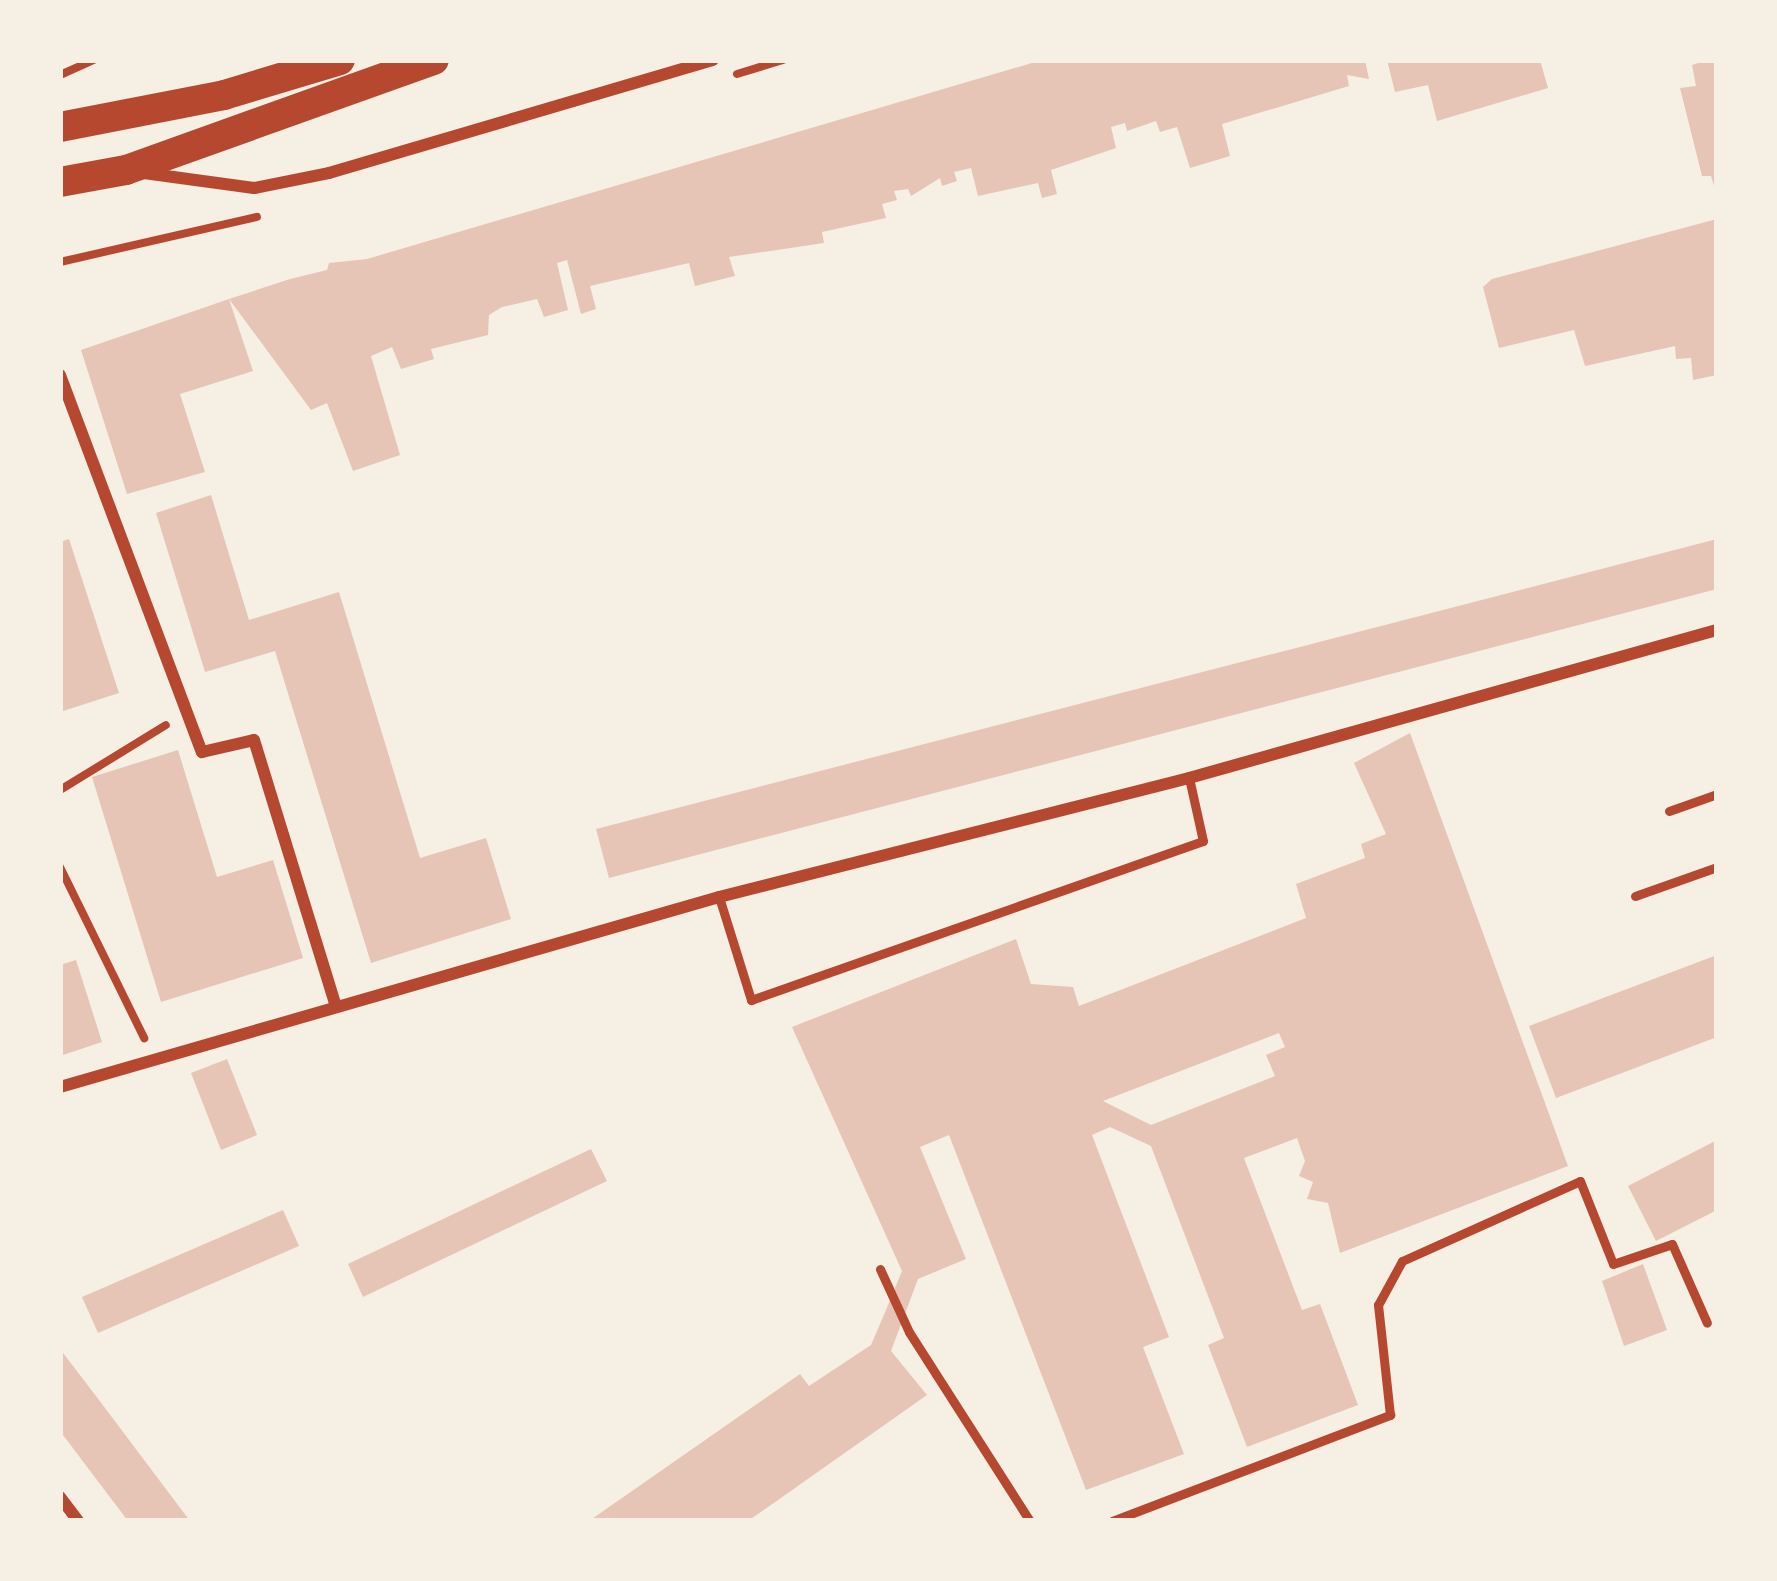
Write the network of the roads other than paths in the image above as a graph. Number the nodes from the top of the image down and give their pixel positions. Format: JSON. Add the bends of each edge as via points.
{"nodes":[{"id":1,"x":340,"y":60,"type":"edge"},
{"id":2,"x":434,"y":60,"type":"edge"},
{"id":3,"x":713,"y":60,"type":"edge"},
{"id":4,"x":60,"y":127,"type":"edge"},
{"id":5,"x":126,"y":170,"type":"junction"},
{"id":6,"x":60,"y":182,"type":"edge"},
{"id":7,"x":60,"y":375,"type":"edge"},
{"id":8,"x":1717,"y":630,"type":"edge"},
{"id":9,"x":1189,"y":778,"type":"junction"},
{"id":10,"x":1717,"y":794,"type":"edge"},
{"id":11,"x":1669,"y":811,"type":"dead end"},
{"id":12,"x":1717,"y":867,"type":"edge"},
{"id":13,"x":1635,"y":896,"type":"dead end"},
{"id":14,"x":719,"y":897,"type":"junction"},
{"id":15,"x":336,"y":1007,"type":"junction"},
{"id":16,"x":60,"y":1088,"type":"edge"},
{"id":17,"x":880,"y":1268,"type":"dead end"},
{"id":18,"x":1707,"y":1323,"type":"dead end"},
{"id":19,"x":60,"y":1497,"type":"edge"},
{"id":20,"x":78,"y":1521,"type":"edge"},
{"id":21,"x":1030,"y":1521,"type":"edge"},
{"id":22,"x":1112,"y":1521,"type":"edge"}],
"edges":[{"from":1,"to":4,"type":"main road","via":[[224,95]]},
{"from":2,"to":5,"type":"main road"},
{"from":3,"to":5,"type":"street","via":[[254,188]]},
{"from":5,"to":6,"type":"main road"},
{"from":7,"to":15,"type":"street","via":[[202,752],[254,740]]},
{"from":8,"to":9,"type":"street"},
{"from":9,"to":14,"type":"street"},
{"from":9,"to":14,"type":"lane","via":[[1202,841],[752,1000]]},
{"from":10,"to":11,"type":"lane"},
{"from":12,"to":13,"type":"lane"},
{"from":14,"to":15,"type":"street"},
{"from":15,"to":16,"type":"street"},
{"from":17,"to":21,"type":"lane","via":[[909,1332]]},
{"from":18,"to":22,"type":"lane","via":[[1672,1244],[1612,1264],[1580,1181],[1402,1261],[1378,1304],[1390,1415]]},
{"from":19,"to":20,"type":"street"}]}
